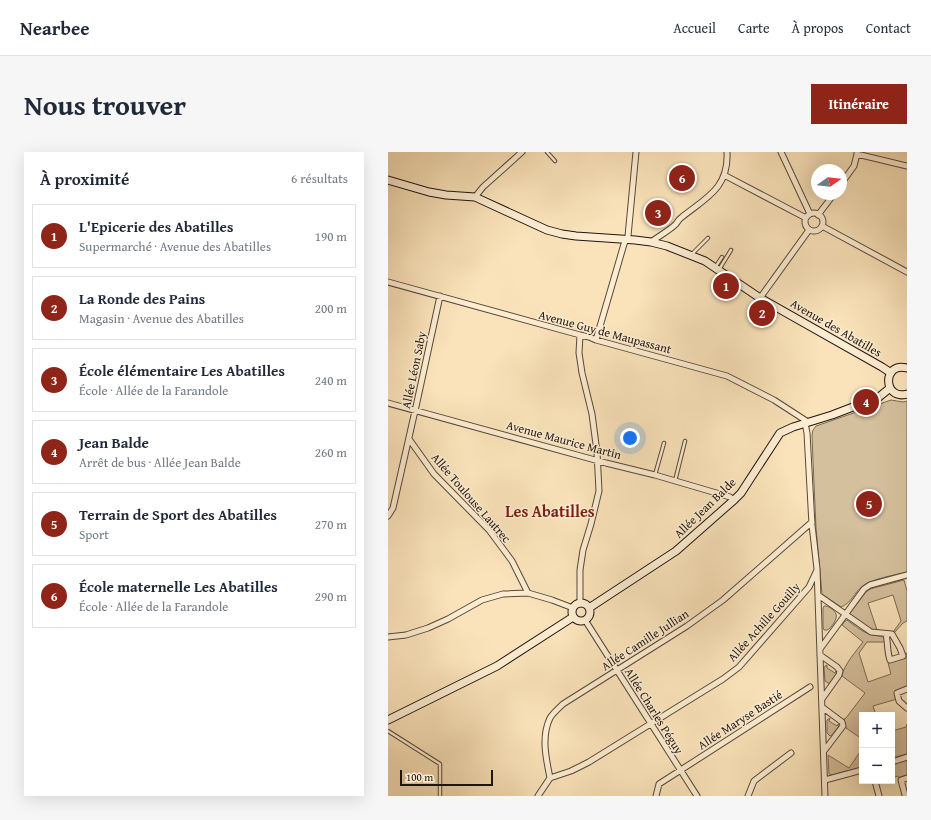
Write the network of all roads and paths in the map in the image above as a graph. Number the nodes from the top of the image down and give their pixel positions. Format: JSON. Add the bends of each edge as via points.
{"nodes":[{"id":1,"x":522,"y":152,"type":"edge"},
{"id":2,"x":547,"y":152,"type":"edge"},
{"id":3,"x":636,"y":152,"type":"edge"},
{"id":4,"x":727,"y":152,"type":"edge"},
{"id":5,"x":781,"y":152,"type":"edge"},
{"id":6,"x":857,"y":153,"type":"edge"},
{"id":7,"x":555,"y":161,"type":"dead end"},
{"id":8,"x":907,"y":166,"type":"edge"},
{"id":9,"x":724,"y":175,"type":"junction"},
{"id":10,"x":847,"y":176,"type":"edge"},
{"id":11,"x":388,"y":180,"type":"edge"},
{"id":12,"x":475,"y":197,"type":"junction"},
{"id":13,"x":829,"y":200,"type":"edge"},
{"id":14,"x":818,"y":214,"type":"junction"},
{"id":15,"x":808,"y":216,"type":"junction"},
{"id":16,"x":822,"y":226,"type":"junction"},
{"id":17,"x":809,"y":230,"type":"junction"},
{"id":18,"x":708,"y":238,"type":"dead end"},
{"id":19,"x":626,"y":239,"type":"junction"},
{"id":20,"x":651,"y":242,"type":"junction"},
{"id":21,"x":731,"y":250,"type":"dead end"},
{"id":22,"x":691,"y":255,"type":"junction"},
{"id":23,"x":722,"y":257,"type":"dead end"},
{"id":24,"x":716,"y":269,"type":"junction"},
{"id":25,"x":907,"y":272,"type":"edge"},
{"id":26,"x":388,"y":282,"type":"edge"},
{"id":27,"x":440,"y":296,"type":"junction"},
{"id":28,"x":760,"y":298,"type":"junction"},
{"id":29,"x":580,"y":335,"type":"junction"},
{"id":30,"x":596,"y":340,"type":"junction"},
{"id":31,"x":907,"y":368,"type":"edge"},
{"id":32,"x":891,"y":373,"type":"junction"},
{"id":33,"x":890,"y":388,"type":"junction"},
{"id":34,"x":907,"y":394,"type":"edge"},
{"id":35,"x":388,"y":403,"type":"edge"},
{"id":36,"x":416,"y":410,"type":"junction"},
{"id":37,"x":807,"y":422,"type":"junction"},
{"id":38,"x":409,"y":439,"type":"junction"},
{"id":39,"x":685,"y":441,"type":"dead end"},
{"id":40,"x":664,"y":443,"type":"dead end"},
{"id":41,"x":597,"y":460,"type":"junction"},
{"id":42,"x":655,"y":475,"type":"junction"},
{"id":43,"x":675,"y":481,"type":"junction"},
{"id":44,"x":734,"y":500,"type":"junction"},
{"id":45,"x":388,"y":516,"type":"edge"},
{"id":46,"x":812,"y":522,"type":"junction"},
{"id":47,"x":817,"y":569,"type":"junction"},
{"id":48,"x":907,"y":575,"type":"edge"},
{"id":49,"x":528,"y":593,"type":"junction"},
{"id":50,"x":818,"y":595,"type":"junction"},
{"id":51,"x":580,"y":604,"type":"junction"},
{"id":52,"x":573,"y":608,"type":"junction"},
{"id":53,"x":589,"y":608,"type":"junction"},
{"id":54,"x":845,"y":614,"type":"junction"},
{"id":55,"x":573,"y":617,"type":"junction"},
{"id":56,"x":585,"y":620,"type":"junction"},
{"id":57,"x":886,"y":634,"type":"junction"},
{"id":58,"x":388,"y":637,"type":"edge"},
{"id":59,"x":820,"y":649,"type":"junction"},
{"id":60,"x":820,"y":655,"type":"junction"},
{"id":61,"x":616,"y":670,"type":"junction"},
{"id":62,"x":810,"y":687,"type":"dead end"},
{"id":63,"x":907,"y":689,"type":"edge"},
{"id":64,"x":822,"y":698,"type":"junction"},
{"id":65,"x":822,"y":707,"type":"junction"},
{"id":66,"x":907,"y":708,"type":"edge"},
{"id":67,"x":388,"y":720,"type":"edge"},
{"id":68,"x":650,"y":724,"type":"junction"},
{"id":69,"x":388,"y":731,"type":"edge"},
{"id":70,"x":824,"y":751,"type":"junction"},
{"id":71,"x":791,"y":753,"type":"dead end"},
{"id":72,"x":907,"y":757,"type":"edge"},
{"id":73,"x":895,"y":761,"type":"edge"},
{"id":74,"x":680,"y":771,"type":"junction"},
{"id":75,"x":859,"y":771,"type":"edge"},
{"id":76,"x":550,"y":778,"type":"junction"},
{"id":77,"x":907,"y":778,"type":"edge"},
{"id":78,"x":825,"y":780,"type":"junction"},
{"id":79,"x":875,"y":784,"type":"edge"},
{"id":80,"x":877,"y":795,"type":"edge"},
{"id":81,"x":907,"y":795,"type":"edge"},
{"id":82,"x":440,"y":796,"type":"edge"},
{"id":83,"x":538,"y":796,"type":"edge"},
{"id":84,"x":656,"y":796,"type":"edge"},
{"id":85,"x":697,"y":796,"type":"edge"},
{"id":86,"x":748,"y":796,"type":"edge"},
{"id":87,"x":825,"y":796,"type":"edge"}],
"edges":[{"from":1,"to":12,"type":"street"},
{"from":2,"to":7,"type":"lane"},
{"from":3,"to":19,"type":"street"},
{"from":4,"to":9,"type":"street"},
{"from":5,"to":15,"type":"street"},
{"from":6,"to":8,"type":"street"},
{"from":6,"to":10,"type":"street","via":[[854,166]]},
{"from":9,"to":15,"type":"street"},
{"from":9,"to":20,"type":"street","via":[[708,198]]},
{"from":11,"to":12,"type":"street","name":"Avenue des Abatilles","via":[[429,192]]},
{"from":12,"to":19,"type":"street","name":"Avenue des Abatilles","via":[[547,230],[576,236]]},
{"from":13,"to":14,"type":"street"},
{"from":14,"to":15,"type":"street"},
{"from":14,"to":16,"type":"street","via":[[823,221]]},
{"from":15,"to":17,"type":"street","via":[[804,223]]},
{"from":16,"to":17,"type":"street","via":[[815,232]]},
{"from":16,"to":25,"type":"street"},
{"from":17,"to":28,"type":"street"},
{"from":18,"to":22,"type":"lane"},
{"from":19,"to":20,"type":"street","name":"Avenue des Abatilles"},
{"from":19,"to":30,"type":"street"},
{"from":20,"to":22,"type":"street","name":"Avenue des Abatilles"},
{"from":21,"to":24,"type":"lane"},
{"from":22,"to":24,"type":"street","name":"Avenue des Abatilles"},
{"from":23,"to":24,"type":"lane"},
{"from":24,"to":28,"type":"street","name":"Avenue des Abatilles"},
{"from":26,"to":27,"type":"street","name":"Avenue Guy de Maupassant"},
{"from":27,"to":29,"type":"street","name":"Avenue Guy de Maupassant"},
{"from":27,"to":36,"type":"street","name":"Allée Léon Saby"},
{"from":28,"to":32,"type":"street","name":"Avenue des Abatilles"},
{"from":29,"to":30,"type":"street","name":"Avenue Guy de Maupassant"},
{"from":29,"to":41,"type":"street","via":[[579,353],[592,414]]},
{"from":30,"to":37,"type":"street","name":"Avenue Guy de Maupassant","via":[[727,376],[774,400]]},
{"from":31,"to":32,"type":"street","via":[[897,368]]},
{"from":32,"to":33,"type":"street","via":[[888,379]]},
{"from":33,"to":34,"type":"street","via":[[898,394]]},
{"from":33,"to":37,"type":"street","name":"Allée Jean Balde","via":[[879,397]]},
{"from":35,"to":36,"type":"street","name":"Avenue Maurice Martin"},
{"from":36,"to":38,"type":"street","name":"Allée Léon Saby"},
{"from":36,"to":41,"type":"street","name":"Avenue Maurice Martin"},
{"from":37,"to":44,"type":"street","name":"Allée Jean Balde","via":[[780,433]]},
{"from":37,"to":46,"type":"street"},
{"from":38,"to":45,"type":"street","name":"Allée Léon Saby","via":[[393,508]]},
{"from":38,"to":49,"type":"street","name":"Allée Toulouse Lautrec","via":[[434,474],[489,530],[512,561]]},
{"from":39,"to":43,"type":"lane"},
{"from":40,"to":42,"type":"lane"},
{"from":41,"to":42,"type":"street","name":"Avenue Maurice Martin"},
{"from":41,"to":51,"type":"street","via":[[599,492],[583,550]]},
{"from":42,"to":43,"type":"street","name":"Avenue Maurice Martin"},
{"from":43,"to":44,"type":"street","name":"Avenue Maurice Martin"},
{"from":44,"to":53,"type":"street","name":"Allée Jean Balde","via":[[676,551]]},
{"from":46,"to":47,"type":"street"},
{"from":46,"to":61,"type":"street","name":"Allée Camille Jullian","via":[[723,600],[687,626]]},
{"from":47,"to":50,"type":"street"},
{"from":47,"to":68,"type":"street","name":"Allée Achille Gouilly","via":[[809,587],[739,667]]},
{"from":48,"to":54,"type":"street","via":[[870,585]]},
{"from":49,"to":52,"type":"street"},
{"from":49,"to":58,"type":"street","via":[[503,594],[482,600],[428,628]]},
{"from":50,"to":54,"type":"street"},
{"from":50,"to":59,"type":"street"},
{"from":51,"to":52,"type":"street"},
{"from":51,"to":53,"type":"street","via":[[585,604]]},
{"from":52,"to":55,"type":"street"},
{"from":53,"to":56,"type":"street","via":[[590,614]]},
{"from":54,"to":57,"type":"street","via":[[871,632]]},
{"from":54,"to":59,"type":"street"},
{"from":55,"to":56,"type":"street","via":[[580,621]]},
{"from":55,"to":67,"type":"street","via":[[497,666]]},
{"from":56,"to":61,"type":"street","name":"Allée Charles Péguy"},
{"from":57,"to":57,"type":"street","via":[[892,634],[903,656],[890,660]]},
{"from":59,"to":60,"type":"street"},
{"from":60,"to":64,"type":"street"},
{"from":60,"to":64,"type":"street","via":[[840,671]]},
{"from":61,"to":68,"type":"street","name":"Allée Charles Péguy"},
{"from":61,"to":76,"type":"street","name":"Allée Camille Jullian","via":[[563,704],[551,717],[545,735],[545,754]]},
{"from":62,"to":74,"type":"street","name":"Allée Maryse Bastié"},
{"from":63,"to":66,"type":"street","via":[[897,693],[899,701]]},
{"from":64,"to":65,"type":"street"},
{"from":65,"to":70,"type":"street"},
{"from":65,"to":70,"type":"street","via":[[842,722],[843,726]]},
{"from":68,"to":74,"type":"street","name":"Allée Charles Péguy"},
{"from":68,"to":76,"type":"street","name":"Allée Achille Gouilly","via":[[589,762]]},
{"from":69,"to":82,"type":"lane","via":[[440,764]]},
{"from":70,"to":78,"type":"street"},
{"from":71,"to":86,"type":"street","via":[[754,781]]},
{"from":72,"to":73,"type":"street"},
{"from":74,"to":84,"type":"street","name":"Allée Maryse Bastié","via":[[658,784]]},
{"from":74,"to":85,"type":"street","name":"Allée Charles Péguy"},
{"from":75,"to":78,"type":"street"},
{"from":76,"to":83,"type":"street"},
{"from":77,"to":81,"type":"street","via":[[901,780]]},
{"from":78,"to":87,"type":"street"},
{"from":79,"to":80,"type":"street"}]}
